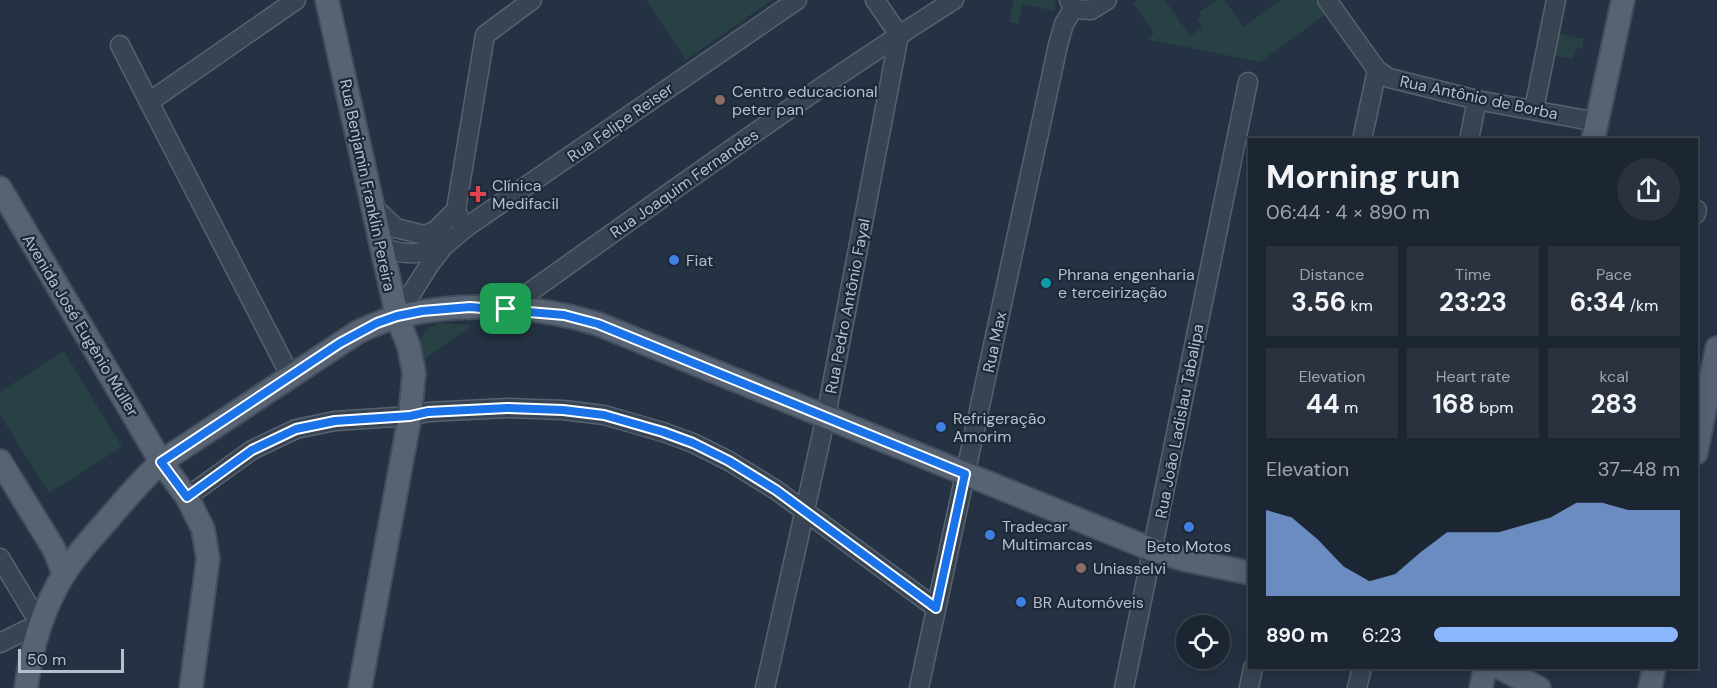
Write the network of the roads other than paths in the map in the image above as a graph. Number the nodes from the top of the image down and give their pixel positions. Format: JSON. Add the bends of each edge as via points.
{"nodes":[{"id":1,"x":296,"y":0,"type":"edge"},
{"id":2,"x":327,"y":0,"type":"edge"},
{"id":3,"x":532,"y":0,"type":"edge"},
{"id":4,"x":797,"y":0,"type":"edge"},
{"id":5,"x":875,"y":0,"type":"edge"},
{"id":6,"x":954,"y":0,"type":"edge"},
{"id":7,"x":1107,"y":0,"type":"edge"},
{"id":8,"x":1327,"y":0,"type":"edge"},
{"id":9,"x":1556,"y":0,"type":"edge"},
{"id":10,"x":1623,"y":0,"type":"edge"},
{"id":11,"x":1071,"y":5,"type":"edge"},
{"id":12,"x":899,"y":35,"type":"junction"},
{"id":13,"x":120,"y":45,"type":"dead end"},
{"id":14,"x":1377,"y":70,"type":"junction"},
{"id":15,"x":1248,"y":82,"type":"dead end"},
{"id":16,"x":1477,"y":100,"type":"junction"},
{"id":17,"x":149,"y":102,"type":"junction"},
{"id":18,"x":1534,"y":109,"type":"junction"},
{"id":19,"x":1595,"y":131,"type":"edge"},
{"id":20,"x":1362,"y":138,"type":"edge"},
{"id":21,"x":1469,"y":138,"type":"edge"},
{"id":22,"x":0,"y":188,"type":"edge"},
{"id":23,"x":374,"y":207,"type":"junction"},
{"id":24,"x":456,"y":210,"type":"junction"},
{"id":25,"x":468,"y":226,"type":"junction"},
{"id":26,"x":444,"y":246,"type":"junction"},
{"id":27,"x":382,"y":248,"type":"junction"},
{"id":28,"x":506,"y":309,"type":"junction"},
{"id":29,"x":397,"y":316,"type":"junction"},
{"id":30,"x":1717,"y":348,"type":"edge"},
{"id":31,"x":291,"y":377,"type":"junction"},
{"id":32,"x":410,"y":416,"type":"junction"},
{"id":33,"x":826,"y":416,"type":"junction"},
{"id":34,"x":1700,"y":417,"type":"edge"},
{"id":35,"x":1698,"y":435,"type":"edge"},
{"id":36,"x":0,"y":461,"type":"edge"},
{"id":37,"x":161,"y":462,"type":"junction"},
{"id":38,"x":965,"y":474,"type":"junction"},
{"id":39,"x":187,"y":497,"type":"junction"},
{"id":40,"x":805,"y":510,"type":"junction"},
{"id":41,"x":1153,"y":549,"type":"junction"},
{"id":42,"x":0,"y":558,"type":"edge"},
{"id":43,"x":1248,"y":573,"type":"edge"},
{"id":44,"x":64,"y":574,"type":"junction"},
{"id":45,"x":936,"y":608,"type":"junction"},
{"id":46,"x":41,"y":626,"type":"junction"},
{"id":47,"x":0,"y":643,"type":"edge"},
{"id":48,"x":1253,"y":669,"type":"edge"},
{"id":49,"x":1362,"y":669,"type":"edge"},
{"id":50,"x":1485,"y":669,"type":"edge"},
{"id":51,"x":1502,"y":669,"type":"edge"},
{"id":52,"x":1654,"y":669,"type":"edge"},
{"id":53,"x":27,"y":688,"type":"edge"},
{"id":54,"x":191,"y":688,"type":"edge"},
{"id":55,"x":360,"y":688,"type":"edge"},
{"id":56,"x":765,"y":688,"type":"edge"},
{"id":57,"x":919,"y":688,"type":"edge"},
{"id":58,"x":1124,"y":688,"type":"edge"},
{"id":59,"x":1249,"y":688,"type":"edge"},
{"id":60,"x":1358,"y":688,"type":"edge"},
{"id":61,"x":1481,"y":688,"type":"edge"},
{"id":62,"x":1539,"y":688,"type":"edge"},
{"id":63,"x":1650,"y":688,"type":"edge"}],
"edges":[{"from":1,"to":17,"type":"street"},
{"from":2,"to":23,"type":"main road","name":"Rua Benjamin Franklin Pereira"},
{"from":3,"to":24,"type":"street","via":[[485,35]]},
{"from":4,"to":25,"type":"street","name":"Rua Felipe Reiser"},
{"from":5,"to":12,"type":"street"},
{"from":6,"to":12,"type":"street","name":"Rua Joaquim Fernandes"},
{"from":7,"to":11,"type":"street","via":[[1091,10]]},
{"from":8,"to":14,"type":"street"},
{"from":9,"to":18,"type":"street"},
{"from":10,"to":19,"type":"main road"},
{"from":11,"to":38,"type":"street","name":"Rua Max","via":[[1058,45]]},
{"from":12,"to":28,"type":"street","name":"Rua Joaquim Fernandes"},
{"from":12,"to":33,"type":"street","name":"Rua Pedro Antônio Fayal"},
{"from":13,"to":17,"type":"street"},
{"from":14,"to":16,"type":"street","name":"Rua Antônio de Borba","via":[[1389,78]]},
{"from":14,"to":20,"type":"street"},
{"from":15,"to":41,"type":"street","name":"Rua João Ladislau Tabalipa"},
{"from":16,"to":18,"type":"street","name":"Rua Antônio de Borba"},
{"from":16,"to":21,"type":"street"},
{"from":17,"to":31,"type":"street"},
{"from":18,"to":19,"type":"street","name":"Rua Antônio de Borba"},
{"from":22,"to":37,"type":"main road","name":"Avenida José Eugênio Müller"},
{"from":23,"to":24,"type":"street","via":[[396,228],[424,235],[435,231]]},
{"from":23,"to":27,"type":"main road","name":"Rua Benjamin Franklin Pereira"},
{"from":24,"to":25,"type":"street"},
{"from":25,"to":26,"type":"street","name":"Rua Felipe Reiser"},
{"from":26,"to":27,"type":"street","name":"Rua Felipe Reiser","via":[[400,254]]},
{"from":26,"to":29,"type":"street","name":"Rua Felipe Reiser"},
{"from":27,"to":29,"type":"main road","name":"Rua Benjamin Franklin Pereira"},
{"from":28,"to":29,"type":"main road","via":[[447,308]]},
{"from":28,"to":33,"type":"main road","via":[[564,315],[598,324]]},
{"from":29,"to":31,"type":"main road","via":[[358,332]]},
{"from":29,"to":32,"type":"main road","name":"Rua Benjamin Franklin Pereira","via":[[414,372]]},
{"from":30,"to":34,"type":"main road"},
{"from":31,"to":37,"type":"main road"},
{"from":32,"to":39,"type":"street","via":[[335,421],[296,429],[252,450]]},
{"from":32,"to":40,"type":"street","via":[[507,408],[604,415],[693,443],[729,461]]},
{"from":32,"to":55,"type":"main road","name":"Rua Benjamin Franklin Pereira"},
{"from":33,"to":38,"type":"main road"},
{"from":33,"to":40,"type":"street","name":"Rua Pedro Antônio Fayal"},
{"from":34,"to":35,"type":"main road"},
{"from":36,"to":44,"type":"main road","via":[[54,549]]},
{"from":37,"to":39,"type":"main road","name":"Avenida José Eugênio Müller"},
{"from":37,"to":44,"type":"main road"},
{"from":38,"to":41,"type":"main road"},
{"from":38,"to":45,"type":"street","name":"Rua Max"},
{"from":39,"to":54,"type":"main road","name":"Avenida José Eugênio Müller","via":[[203,529],[208,559]]},
{"from":40,"to":45,"type":"street"},
{"from":40,"to":56,"type":"street","name":"Rua Pedro Antônio Fayal"},
{"from":41,"to":43,"type":"main road"},
{"from":41,"to":58,"type":"street","name":"Rua João Ladislau Tabalipa"},
{"from":42,"to":46,"type":"street"},
{"from":44,"to":46,"type":"main road"},
{"from":45,"to":57,"type":"street","name":"Rua Max"},
{"from":46,"to":47,"type":"street"},
{"from":46,"to":53,"type":"main road","via":[[30,658]]},
{"from":48,"to":59,"type":"street"},
{"from":49,"to":60,"type":"street"},
{"from":50,"to":61,"type":"main road"},
{"from":51,"to":62,"type":"main road"},
{"from":52,"to":63,"type":"main road"}]}
